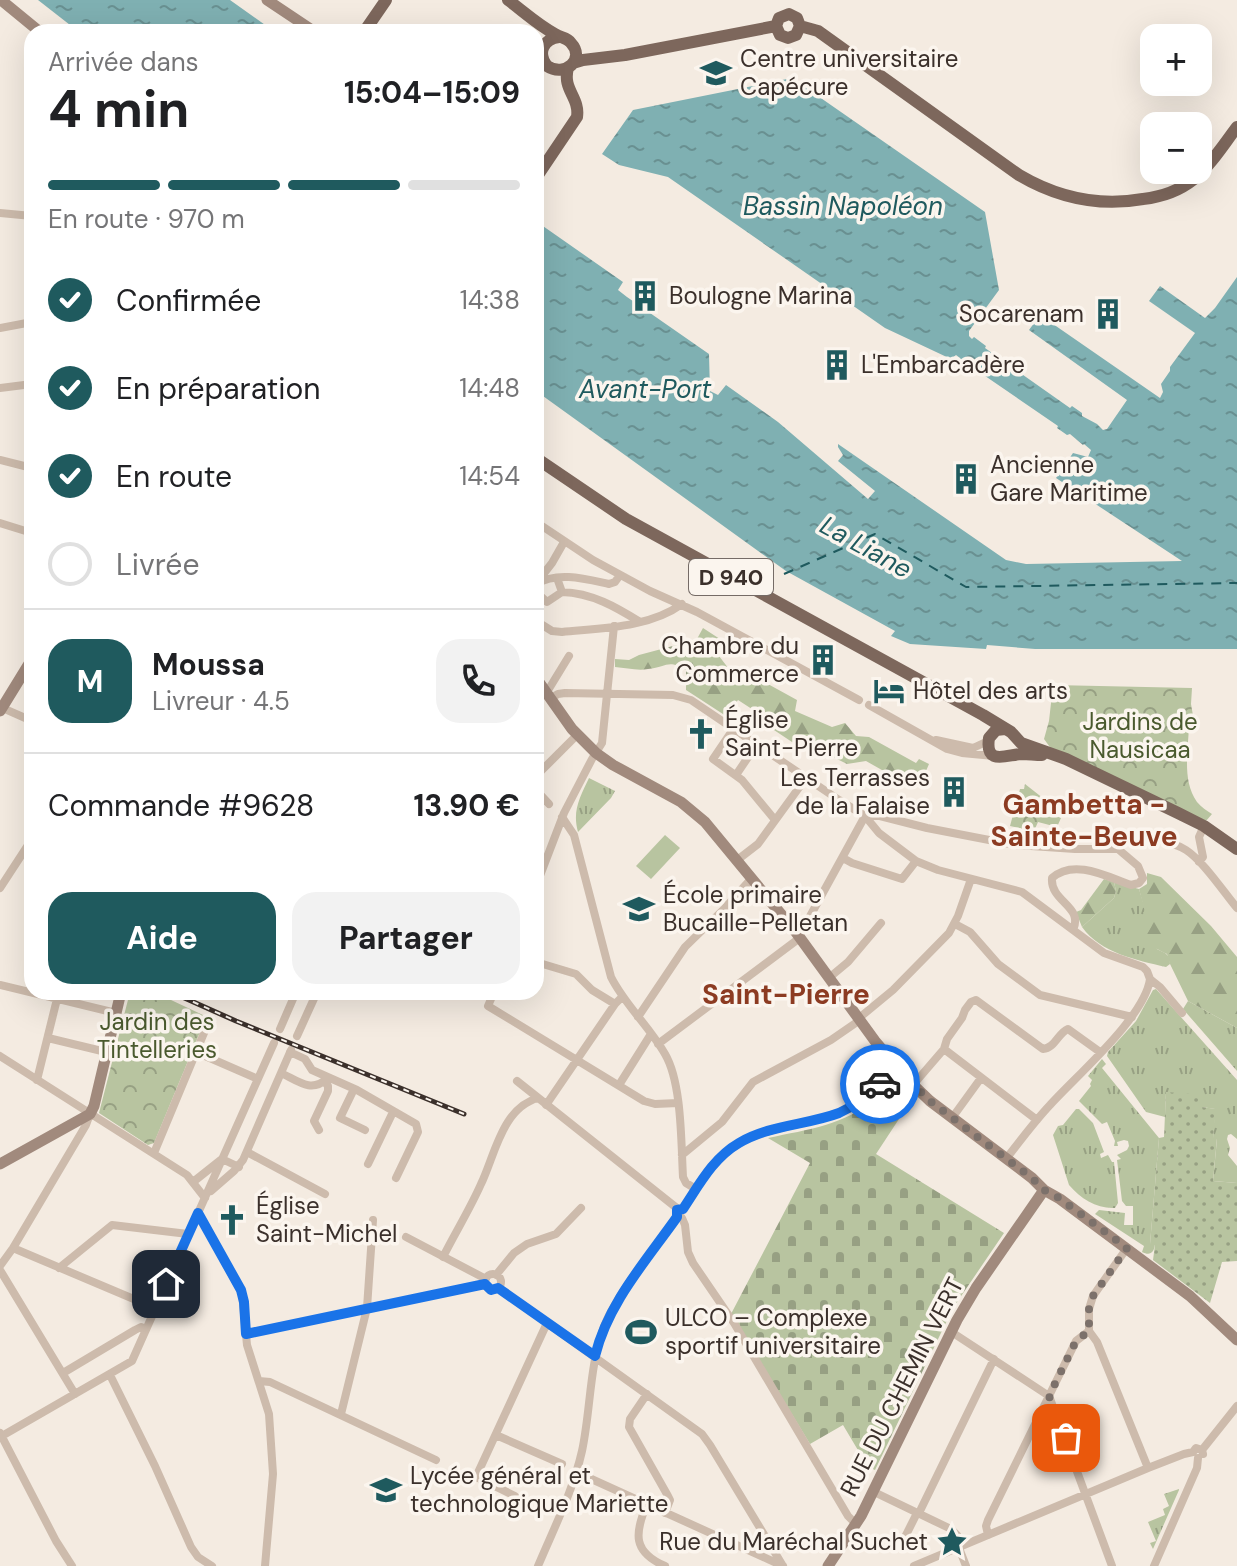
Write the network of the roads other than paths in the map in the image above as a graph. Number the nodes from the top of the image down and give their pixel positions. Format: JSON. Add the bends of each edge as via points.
{"nodes":[{"id":1,"x":1,"y":0,"type":"edge"},
{"id":2,"x":267,"y":0,"type":"edge"},
{"id":3,"x":386,"y":0,"type":"edge"},
{"id":4,"x":508,"y":0,"type":"edge"},
{"id":5,"x":0,"y":8,"type":"edge"},
{"id":6,"x":19,"y":15,"type":"junction"},
{"id":7,"x":30,"y":24,"type":"edge"},
{"id":8,"x":302,"y":24,"type":"edge"},
{"id":9,"x":370,"y":24,"type":"edge"},
{"id":10,"x":541,"y":24,"type":"edge"},
{"id":11,"x":544,"y":26,"type":"edge"},
{"id":12,"x":559,"y":37,"type":"junction"},
{"id":13,"x":573,"y":45,"type":"junction"},
{"id":14,"x":544,"y":46,"type":"edge"},
{"id":15,"x":594,"y":59,"type":"junction"},
{"id":16,"x":544,"y":62,"type":"edge"},
{"id":17,"x":570,"y":66,"type":"junction"},
{"id":18,"x":1237,"y":127,"type":"edge"},
{"id":19,"x":544,"y":166,"type":"edge"},
{"id":20,"x":0,"y":213,"type":"edge"},
{"id":21,"x":24,"y":215,"type":"edge"},
{"id":22,"x":24,"y":324,"type":"edge"},
{"id":23,"x":0,"y":328,"type":"edge"},
{"id":24,"x":24,"y":385,"type":"edge"},
{"id":25,"x":0,"y":388,"type":"edge"},
{"id":26,"x":544,"y":458,"type":"edge"},
{"id":27,"x":0,"y":460,"type":"edge"},
{"id":28,"x":544,"y":463,"type":"edge"},
{"id":29,"x":24,"y":466,"type":"edge"},
{"id":30,"x":554,"y":469,"type":"junction"},
{"id":31,"x":0,"y":523,"type":"edge"},
{"id":32,"x":544,"y":528,"type":"edge"},
{"id":33,"x":24,"y":530,"type":"edge"},
{"id":34,"x":564,"y":542,"type":"junction"},
{"id":35,"x":544,"y":574,"type":"edge"},
{"id":36,"x":620,"y":575,"type":"junction"},
{"id":37,"x":557,"y":578,"type":"junction"},
{"id":38,"x":544,"y":580,"type":"edge"},
{"id":39,"x":562,"y":592,"type":"junction"},
{"id":40,"x":544,"y":599,"type":"edge"},
{"id":41,"x":682,"y":604,"type":"junction"},
{"id":42,"x":640,"y":622,"type":"junction"},
{"id":43,"x":544,"y":626,"type":"edge"},
{"id":44,"x":614,"y":626,"type":"junction"},
{"id":45,"x":569,"y":656,"type":"dead end"},
{"id":46,"x":24,"y":672,"type":"edge"},
{"id":47,"x":544,"y":688,"type":"edge"},
{"id":48,"x":607,"y":694,"type":"junction"},
{"id":49,"x":549,"y":695,"type":"junction"},
{"id":50,"x":859,"y":700,"type":"dead end"},
{"id":51,"x":869,"y":705,"type":"dead end"},
{"id":52,"x":1,"y":709,"type":"edge"},
{"id":53,"x":971,"y":709,"type":"junction"},
{"id":54,"x":24,"y":718,"type":"edge"},
{"id":55,"x":734,"y":728,"type":"junction"},
{"id":56,"x":1005,"y":729,"type":"junction"},
{"id":57,"x":577,"y":735,"type":"junction"},
{"id":58,"x":927,"y":738,"type":"junction"},
{"id":59,"x":989,"y":739,"type":"junction"},
{"id":60,"x":1017,"y":740,"type":"junction"},
{"id":61,"x":757,"y":744,"type":"junction"},
{"id":62,"x":596,"y":753,"type":"junction"},
{"id":63,"x":1010,"y":756,"type":"junction"},
{"id":64,"x":995,"y":757,"type":"junction"},
{"id":65,"x":1061,"y":758,"type":"junction"},
{"id":66,"x":544,"y":768,"type":"edge"},
{"id":67,"x":736,"y":775,"type":"junction"},
{"id":68,"x":806,"y":778,"type":"junction"},
{"id":69,"x":564,"y":813,"type":"junction"},
{"id":70,"x":865,"y":816,"type":"junction"},
{"id":71,"x":775,"y":820,"type":"junction"},
{"id":72,"x":1204,"y":826,"type":"junction"},
{"id":73,"x":1118,"y":849,"type":"junction"},
{"id":74,"x":1237,"y":849,"type":"edge"},
{"id":75,"x":24,"y":852,"type":"edge"},
{"id":76,"x":843,"y":858,"type":"junction"},
{"id":77,"x":736,"y":861,"type":"junction"},
{"id":78,"x":916,"y":861,"type":"junction"},
{"id":79,"x":1199,"y":862,"type":"junction"},
{"id":80,"x":544,"y":865,"type":"edge"},
{"id":81,"x":751,"y":879,"type":"junction"},
{"id":82,"x":971,"y":879,"type":"junction"},
{"id":83,"x":0,"y":888,"type":"edge"},
{"id":84,"x":1237,"y":908,"type":"edge"},
{"id":85,"x":881,"y":923,"type":"dead end"},
{"id":86,"x":955,"y":924,"type":"junction"},
{"id":87,"x":1073,"y":930,"type":"junction"},
{"id":88,"x":799,"y":937,"type":"junction"},
{"id":89,"x":544,"y":964,"type":"edge"},
{"id":90,"x":830,"y":977,"type":"junction"},
{"id":91,"x":1150,"y":979,"type":"junction"},
{"id":92,"x":0,"y":985,"type":"edge"},
{"id":93,"x":24,"y":990,"type":"edge"},
{"id":94,"x":622,"y":997,"type":"junction"},
{"id":95,"x":57,"y":1000,"type":"edge"},
{"id":96,"x":61,"y":1000,"type":"edge"},
{"id":97,"x":119,"y":1000,"type":"edge"},
{"id":98,"x":293,"y":1000,"type":"edge"},
{"id":99,"x":313,"y":1000,"type":"edge"},
{"id":100,"x":491,"y":1000,"type":"edge"},
{"id":101,"x":615,"y":1004,"type":"junction"},
{"id":102,"x":116,"y":1013,"type":"junction"},
{"id":103,"x":1182,"y":1013,"type":"dead end"},
{"id":104,"x":638,"y":1017,"type":"junction"},
{"id":105,"x":1132,"y":1017,"type":"junction"},
{"id":106,"x":860,"y":1019,"type":"junction"},
{"id":107,"x":209,"y":1021,"type":"dead end"},
{"id":108,"x":280,"y":1029,"type":"dead end"},
{"id":109,"x":651,"y":1034,"type":"junction"},
{"id":110,"x":297,"y":1036,"type":"dead end"},
{"id":111,"x":48,"y":1038,"type":"junction"},
{"id":112,"x":274,"y":1043,"type":"dead end"},
{"id":113,"x":658,"y":1044,"type":"junction"},
{"id":114,"x":944,"y":1049,"type":"junction"},
{"id":115,"x":106,"y":1052,"type":"junction"},
{"id":116,"x":196,"y":1052,"type":"junction"},
{"id":117,"x":1100,"y":1052,"type":"junction"},
{"id":118,"x":0,"y":1056,"type":"edge"},
{"id":119,"x":577,"y":1060,"type":"junction"},
{"id":120,"x":897,"y":1068,"type":"junction"},
{"id":121,"x":281,"y":1073,"type":"junction"},
{"id":122,"x":981,"y":1078,"type":"junction"},
{"id":123,"x":258,"y":1079,"type":"junction"},
{"id":124,"x":37,"y":1080,"type":"junction"},
{"id":125,"x":327,"y":1080,"type":"junction"},
{"id":126,"x":517,"y":1081,"type":"dead end"},
{"id":127,"x":619,"y":1085,"type":"junction"},
{"id":128,"x":913,"y":1085,"type":"junction"},
{"id":129,"x":354,"y":1089,"type":"junction"},
{"id":130,"x":538,"y":1098,"type":"junction"},
{"id":131,"x":678,"y":1103,"type":"junction"},
{"id":132,"x":546,"y":1105,"type":"junction"},
{"id":133,"x":393,"y":1112,"type":"junction"},
{"id":134,"x":90,"y":1114,"type":"junction"},
{"id":135,"x":952,"y":1118,"type":"junction"},
{"id":136,"x":1037,"y":1120,"type":"junction"},
{"id":137,"x":319,"y":1130,"type":"dead end"},
{"id":138,"x":365,"y":1130,"type":"dead end"},
{"id":139,"x":247,"y":1152,"type":"junction"},
{"id":140,"x":154,"y":1153,"type":"junction"},
{"id":141,"x":682,"y":1155,"type":"junction"},
{"id":142,"x":222,"y":1159,"type":"junction"},
{"id":143,"x":1006,"y":1159,"type":"junction"},
{"id":144,"x":0,"y":1164,"type":"edge"},
{"id":145,"x":368,"y":1164,"type":"dead end"},
{"id":146,"x":239,"y":1167,"type":"junction"},
{"id":147,"x":396,"y":1178,"type":"dead end"},
{"id":148,"x":193,"y":1182,"type":"junction"},
{"id":149,"x":696,"y":1189,"type":"junction"},
{"id":150,"x":1044,"y":1190,"type":"junction"},
{"id":151,"x":325,"y":1194,"type":"dead end"},
{"id":152,"x":205,"y":1198,"type":"junction"},
{"id":153,"x":581,"y":1208,"type":"dead end"},
{"id":154,"x":198,"y":1213,"type":"junction"},
{"id":155,"x":680,"y":1213,"type":"junction"},
{"id":156,"x":374,"y":1221,"type":"dead end"},
{"id":157,"x":188,"y":1234,"type":"junction"},
{"id":158,"x":406,"y":1237,"type":"dead end"},
{"id":159,"x":13,"y":1248,"type":"junction"},
{"id":160,"x":1127,"y":1248,"type":"junction"},
{"id":161,"x":443,"y":1257,"type":"junction"},
{"id":162,"x":0,"y":1268,"type":"edge"},
{"id":163,"x":59,"y":1268,"type":"junction"},
{"id":164,"x":496,"y":1275,"type":"junction"},
{"id":165,"x":485,"y":1282,"type":"junction"},
{"id":166,"x":498,"y":1288,"type":"junction"},
{"id":167,"x":155,"y":1308,"type":"junction"},
{"id":168,"x":367,"y":1308,"type":"junction"},
{"id":169,"x":547,"y":1323,"type":"junction"},
{"id":170,"x":146,"y":1329,"type":"junction"},
{"id":171,"x":950,"y":1331,"type":"junction"},
{"id":172,"x":1089,"y":1331,"type":"junction"},
{"id":173,"x":246,"y":1334,"type":"junction"},
{"id":174,"x":1237,"y":1340,"type":"edge"},
{"id":175,"x":595,"y":1356,"type":"junction"},
{"id":176,"x":994,"y":1359,"type":"junction"},
{"id":177,"x":63,"y":1373,"type":"junction"},
{"id":178,"x":110,"y":1375,"type":"junction"},
{"id":179,"x":259,"y":1381,"type":"junction"},
{"id":180,"x":75,"y":1394,"type":"junction"},
{"id":181,"x":647,"y":1394,"type":"junction"},
{"id":182,"x":1049,"y":1396,"type":"junction"},
{"id":183,"x":1237,"y":1406,"type":"edge"},
{"id":184,"x":341,"y":1414,"type":"junction"},
{"id":185,"x":496,"y":1435,"type":"junction"},
{"id":186,"x":1,"y":1436,"type":"edge"},
{"id":187,"x":1198,"y":1453,"type":"junction"},
{"id":188,"x":436,"y":1460,"type":"dead end"},
{"id":189,"x":562,"y":1464,"type":"dead end"},
{"id":190,"x":1148,"y":1468,"type":"junction"},
{"id":191,"x":576,"y":1472,"type":"junction"},
{"id":192,"x":872,"y":1491,"type":"junction"},
{"id":193,"x":1085,"y":1494,"type":"junction"},
{"id":194,"x":515,"y":1496,"type":"dead end"},
{"id":195,"x":647,"y":1504,"type":"junction"},
{"id":196,"x":996,"y":1506,"type":"junction"},
{"id":197,"x":665,"y":1513,"type":"junction"},
{"id":198,"x":918,"y":1513,"type":"junction"},
{"id":199,"x":856,"y":1524,"type":"junction"},
{"id":200,"x":999,"y":1530,"type":"junction"},
{"id":201,"x":988,"y":1535,"type":"junction"},
{"id":202,"x":901,"y":1545,"type":"dead end"},
{"id":203,"x":961,"y":1547,"type":"junction"},
{"id":204,"x":72,"y":1566,"type":"edge"},
{"id":205,"x":212,"y":1566,"type":"edge"},
{"id":206,"x":265,"y":1566,"type":"edge"},
{"id":207,"x":538,"y":1566,"type":"edge"},
{"id":208,"x":665,"y":1566,"type":"edge"},
{"id":209,"x":783,"y":1566,"type":"edge"},
{"id":210,"x":828,"y":1566,"type":"edge"},
{"id":211,"x":914,"y":1566,"type":"edge"},
{"id":212,"x":966,"y":1566,"type":"edge"},
{"id":213,"x":1112,"y":1566,"type":"edge"},
{"id":214,"x":1154,"y":1566,"type":"edge"}],
"edges":[{"from":1,"to":6,"type":"street"},
{"from":2,"to":8,"type":"street"},
{"from":3,"to":9,"type":"main road"},
{"from":4,"to":10,"type":"main road"},
{"from":5,"to":6,"type":"street"},
{"from":6,"to":7,"type":"street"},
{"from":11,"to":12,"type":"main road"},
{"from":12,"to":13,"type":"main road"},
{"from":12,"to":14,"type":"main road"},
{"from":13,"to":15,"type":"main road"},
{"from":13,"to":17,"type":"main road","via":[[576,54]]},
{"from":15,"to":17,"type":"main road"},
{"from":15,"to":18,"type":"main road","via":[[776,26],[789,14],[1015,173],[1063,196],[1105,203],[1154,197],[1190,182]]},
{"from":16,"to":17,"type":"main road","via":[[560,71]]},
{"from":17,"to":19,"type":"main road","via":[[566,82],[578,115]]},
{"from":20,"to":21,"type":"street"},
{"from":22,"to":23,"type":"street"},
{"from":24,"to":25,"type":"street"},
{"from":26,"to":30,"type":"main road","number":"D 940"},
{"from":27,"to":29,"type":"street"},
{"from":28,"to":30,"type":"main road","number":"D 940"},
{"from":30,"to":53,"type":"main road","number":"D 940","via":[[626,519]]},
{"from":31,"to":33,"type":"street"},
{"from":32,"to":34,"type":"street"},
{"from":34,"to":35,"type":"street"},
{"from":34,"to":36,"type":"street"},
{"from":36,"to":37,"type":"street","via":[[609,584]]},
{"from":36,"to":41,"type":"street"},
{"from":37,"to":38,"type":"street"},
{"from":37,"to":39,"type":"street"},
{"from":39,"to":40,"type":"street"},
{"from":39,"to":42,"type":"street","via":[[604,601]]},
{"from":41,"to":42,"type":"street"},
{"from":41,"to":50,"type":"street"},
{"from":42,"to":44,"type":"street"},
{"from":43,"to":44,"type":"street","via":[[557,633]]},
{"from":44,"to":48,"type":"street"},
{"from":45,"to":49,"type":"street"},
{"from":46,"to":52,"type":"street"},
{"from":47,"to":49,"type":"street"},
{"from":48,"to":49,"type":"street"},
{"from":48,"to":55,"type":"street","via":[[688,698]]},
{"from":48,"to":62,"type":"street","via":[[603,741]]},
{"from":49,"to":57,"type":"street"},
{"from":51,"to":58,"type":"street"},
{"from":52,"to":54,"type":"street"},
{"from":53,"to":56,"type":"main road","number":"D 940"},
{"from":53,"to":59,"type":"main road","number":"D 940","via":[[985,721]]},
{"from":55,"to":61,"type":"street"},
{"from":55,"to":67,"type":"street","via":[[713,759]]},
{"from":56,"to":59,"type":"main road"},
{"from":56,"to":60,"type":"main road"},
{"from":57,"to":62,"type":"street"},
{"from":57,"to":66,"type":"street"},
{"from":58,"to":59,"type":"street","via":[[971,748]]},
{"from":58,"to":64,"type":"street","via":[[959,753]]},
{"from":59,"to":64,"type":"main road"},
{"from":60,"to":63,"type":"main road"},
{"from":60,"to":65,"type":"main road"},
{"from":61,"to":67,"type":"street"},
{"from":61,"to":68,"type":"street"},
{"from":62,"to":69,"type":"street"},
{"from":62,"to":77,"type":"street","via":[[692,810]]},
{"from":63,"to":64,"type":"main road"},
{"from":63,"to":65,"type":"main road"},
{"from":65,"to":72,"type":"main road"},
{"from":67,"to":71,"type":"street"},
{"from":68,"to":70,"type":"street"},
{"from":68,"to":71,"type":"street"},
{"from":69,"to":80,"type":"street"},
{"from":69,"to":94,"type":"street","via":[[608,968]]},
{"from":70,"to":73,"type":"street","via":[[1015,845]]},
{"from":70,"to":76,"type":"street"},
{"from":70,"to":78,"type":"street"},
{"from":71,"to":77,"type":"street","via":[[758,844]]},
{"from":72,"to":74,"type":"main road"},
{"from":72,"to":79,"type":"street"},
{"from":73,"to":79,"type":"street","via":[[1139,835],[1177,846]]},
{"from":73,"to":87,"type":"street","via":[[1140,869],[1139,883],[1081,869],[1052,878],[1053,890],[1075,916]]},
{"from":75,"to":83,"type":"street"},
{"from":76,"to":78,"type":"street","via":[[902,879]]},
{"from":76,"to":88,"type":"street"},
{"from":77,"to":81,"type":"street"},
{"from":78,"to":82,"type":"street"},
{"from":79,"to":84,"type":"street"},
{"from":81,"to":88,"type":"street"},
{"from":81,"to":104,"type":"street","via":[[688,943]]},
{"from":82,"to":86,"type":"street"},
{"from":82,"to":87,"type":"street","via":[[1022,892]]},
{"from":85,"to":90,"type":"street"},
{"from":86,"to":105,"type":"street","via":[[1040,995]]},
{"from":86,"to":106,"type":"street"},
{"from":87,"to":91,"type":"street","via":[[1107,955],[1143,967]]},
{"from":88,"to":90,"type":"street"},
{"from":88,"to":113,"type":"street"},
{"from":89,"to":101,"type":"street","via":[[576,974]]},
{"from":90,"to":106,"type":"street"},
{"from":91,"to":103,"type":"street"},
{"from":91,"to":105,"type":"street"},
{"from":92,"to":93,"type":"street"},
{"from":94,"to":101,"type":"street"},
{"from":94,"to":104,"type":"street"},
{"from":95,"to":111,"type":"street"},
{"from":96,"to":102,"type":"street"},
{"from":97,"to":102,"type":"street"},
{"from":98,"to":108,"type":"street"},
{"from":99,"to":110,"type":"street"},
{"from":100,"to":119,"type":"street","via":[[488,1006]]},
{"from":101,"to":119,"type":"street"},
{"from":102,"to":115,"type":"street"},
{"from":104,"to":109,"type":"street"},
{"from":105,"to":117,"type":"street"},
{"from":106,"to":120,"type":"street"},
{"from":106,"to":141,"type":"street","via":[[753,1082],[722,1122]]},
{"from":107,"to":116,"type":"street"},
{"from":109,"to":113,"type":"street"},
{"from":109,"to":127,"type":"street"},
{"from":111,"to":115,"type":"street"},
{"from":111,"to":124,"type":"street"},
{"from":112,"to":123,"type":"street"},
{"from":113,"to":131,"type":"street","via":[[671,1066]]},
{"from":114,"to":117,"type":"street","via":[[976,1000],[1042,1048],[1048,1049],[1067,1029]]},
{"from":114,"to":122,"type":"street"},
{"from":114,"to":128,"type":"street"},
{"from":115,"to":134,"type":"street"},
{"from":116,"to":123,"type":"street"},
{"from":116,"to":140,"type":"street"},
{"from":117,"to":136,"type":"street"},
{"from":118,"to":124,"type":"street"},
{"from":119,"to":127,"type":"street"},
{"from":119,"to":132,"type":"street"},
{"from":120,"to":128,"type":"street"},
{"from":120,"to":149,"type":"street","via":[[845,1110],[739,1143]]},
{"from":121,"to":125,"type":"street","via":[[310,1086]]},
{"from":121,"to":125,"type":"street","via":[[291,1051]]},
{"from":121,"to":139,"type":"street"},
{"from":122,"to":135,"type":"street"},
{"from":122,"to":136,"type":"street"},
{"from":123,"to":142,"type":"street"},
{"from":124,"to":134,"type":"street"},
{"from":125,"to":129,"type":"street"},
{"from":125,"to":137,"type":"street","via":[[328,1091],[314,1121]]},
{"from":126,"to":130,"type":"street"},
{"from":127,"to":131,"type":"street","via":[[650,1103]]},
{"from":128,"to":135,"type":"street"},
{"from":129,"to":133,"type":"street"},
{"from":129,"to":138,"type":"street","via":[[340,1118]]},
{"from":130,"to":132,"type":"street"},
{"from":130,"to":161,"type":"street","via":[[523,1105],[505,1128]]},
{"from":131,"to":141,"type":"street"},
{"from":132,"to":155,"type":"street"},
{"from":133,"to":145,"type":"street"},
{"from":133,"to":147,"type":"street","via":[[418,1129]]},
{"from":134,"to":140,"type":"street"},
{"from":134,"to":144,"type":"street"},
{"from":134,"to":159,"type":"street"},
{"from":135,"to":143,"type":"street"},
{"from":136,"to":143,"type":"street"},
{"from":139,"to":146,"type":"street"},
{"from":139,"to":151,"type":"street"},
{"from":140,"to":148,"type":"street"},
{"from":141,"to":149,"type":"street","via":[[684,1179]]},
{"from":142,"to":146,"type":"street"},
{"from":142,"to":148,"type":"street"},
{"from":142,"to":152,"type":"street"},
{"from":143,"to":150,"type":"street"},
{"from":146,"to":152,"type":"street"},
{"from":148,"to":152,"type":"street"},
{"from":149,"to":155,"type":"street"},
{"from":150,"to":160,"type":"street"},
{"from":150,"to":171,"type":"street","name":"RUE DU CHEMIN VERT"},
{"from":152,"to":154,"type":"street"},
{"from":153,"to":164,"type":"street","via":[[556,1234],[516,1251]]},
{"from":154,"to":157,"type":"street"},
{"from":154,"to":173,"type":"street","via":[[241,1290]]},
{"from":155,"to":175,"type":"street","via":[[611,1311]]},
{"from":155,"to":199,"type":"street","via":[[693,1263]]},
{"from":156,"to":168,"type":"street"},
{"from":157,"to":163,"type":"street","via":[[111,1226]]},
{"from":157,"to":167,"type":"street"},
{"from":158,"to":161,"type":"street"},
{"from":159,"to":162,"type":"street"},
{"from":159,"to":163,"type":"street"},
{"from":160,"to":172,"type":"street","via":[[1093,1296]]},
{"from":160,"to":174,"type":"street"},
{"from":161,"to":165,"type":"street"},
{"from":162,"to":177,"type":"street"},
{"from":163,"to":167,"type":"street"},
{"from":164,"to":165,"type":"street"},
{"from":164,"to":166,"type":"street"},
{"from":165,"to":166,"type":"street","via":[[491,1290]]},
{"from":165,"to":168,"type":"street"},
{"from":166,"to":169,"type":"street"},
{"from":167,"to":170,"type":"street"},
{"from":168,"to":173,"type":"street"},
{"from":168,"to":184,"type":"street"},
{"from":169,"to":175,"type":"street"},
{"from":169,"to":185,"type":"street"},
{"from":170,"to":177,"type":"street","via":[[138,1328]]},
{"from":170,"to":178,"type":"street","via":[[132,1361]]},
{"from":171,"to":176,"type":"street"},
{"from":171,"to":192,"type":"street","name":"RUE DU CHEMIN VERT"},
{"from":172,"to":182,"type":"street","via":[[1076,1341]]},
{"from":172,"to":190,"type":"street"},
{"from":173,"to":179,"type":"street"},
{"from":175,"to":181,"type":"street"},
{"from":175,"to":191,"type":"street"},
{"from":176,"to":182,"type":"street"},
{"from":176,"to":198,"type":"street"},
{"from":177,"to":180,"type":"street"},
{"from":178,"to":180,"type":"street"},
{"from":178,"to":205,"type":"street","via":[[191,1547]]},
{"from":179,"to":184,"type":"street"},
{"from":179,"to":206,"type":"street","via":[[270,1418],[273,1470]]},
{"from":180,"to":186,"type":"street"},
{"from":181,"to":197,"type":"street","via":[[629,1427],[669,1498]]},
{"from":181,"to":209,"type":"street","via":[[705,1437]]},
{"from":182,"to":193,"type":"street"},
{"from":182,"to":196,"type":"street"},
{"from":183,"to":187,"type":"street"},
{"from":184,"to":188,"type":"street"},
{"from":185,"to":189,"type":"street"},
{"from":185,"to":194,"type":"street","via":[[476,1477]]},
{"from":186,"to":204,"type":"street"},
{"from":187,"to":190,"type":"street"},
{"from":187,"to":214,"type":"street","via":[[1197,1468]]},
{"from":190,"to":193,"type":"street"},
{"from":191,"to":195,"type":"street"},
{"from":191,"to":207,"type":"street"},
{"from":192,"to":198,"type":"street"},
{"from":192,"to":199,"type":"street","name":"RUE DU CHEMIN VERT"},
{"from":193,"to":200,"type":"street"},
{"from":193,"to":213,"type":"street"},
{"from":195,"to":197,"type":"street"},
{"from":195,"to":208,"type":"street","via":[[638,1527],[640,1544]]},
{"from":196,"to":200,"type":"street"},
{"from":196,"to":201,"type":"street","via":[[987,1523]]},
{"from":197,"to":209,"type":"street"},
{"from":198,"to":202,"type":"street"},
{"from":198,"to":203,"type":"street","via":[[953,1531]]},
{"from":199,"to":210,"type":"street","name":"RUE DU CHEMIN VERT"},
{"from":200,"to":201,"type":"street"},
{"from":201,"to":203,"type":"street"},
{"from":203,"to":211,"type":"street"},
{"from":203,"to":212,"type":"street"}]}
